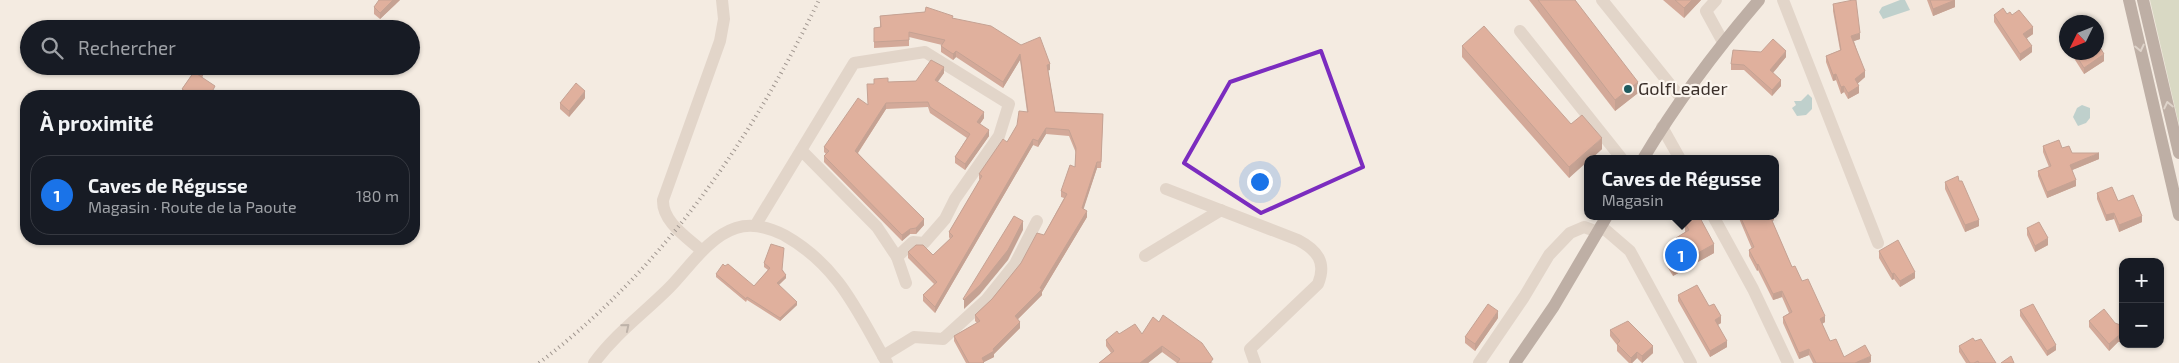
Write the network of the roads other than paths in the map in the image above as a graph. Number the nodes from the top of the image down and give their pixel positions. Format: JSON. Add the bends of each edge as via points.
{"nodes":[{"id":1,"x":722,"y":0,"type":"edge"},
{"id":2,"x":1602,"y":0,"type":"edge"},
{"id":3,"x":1716,"y":0,"type":"edge"},
{"id":4,"x":1759,"y":0,"type":"edge"},
{"id":5,"x":1783,"y":0,"type":"edge"},
{"id":6,"x":2129,"y":0,"type":"edge"},
{"id":7,"x":2143,"y":0,"type":"edge"},
{"id":8,"x":1520,"y":31,"type":"dead end"},
{"id":9,"x":1723,"y":42,"type":"junction"},
{"id":10,"x":1681,"y":98,"type":"junction"},
{"id":11,"x":1662,"y":127,"type":"junction"},
{"id":12,"x":2162,"y":146,"type":"junction"},
{"id":13,"x":2178,"y":147,"type":"edge"},
{"id":14,"x":801,"y":150,"type":"junction"},
{"id":15,"x":1619,"y":155,"type":"edge"},
{"id":16,"x":1644,"y":155,"type":"edge"},
{"id":17,"x":1678,"y":155,"type":"edge"},
{"id":18,"x":1166,"y":189,"type":"dead end"},
{"id":19,"x":1220,"y":210,"type":"junction"},
{"id":20,"x":2179,"y":215,"type":"edge"},
{"id":21,"x":1715,"y":220,"type":"edge"},
{"id":22,"x":1037,"y":221,"type":"dead end"},
{"id":23,"x":1602,"y":225,"type":"edge"},
{"id":24,"x":755,"y":226,"type":"junction"},
{"id":25,"x":1878,"y":244,"type":"dead end"},
{"id":26,"x":702,"y":251,"type":"junction"},
{"id":27,"x":1145,"y":256,"type":"dead end"},
{"id":28,"x":897,"y":257,"type":"junction"},
{"id":29,"x":906,"y":284,"type":"dead end"},
{"id":30,"x":885,"y":360,"type":"edge"},
{"id":31,"x":594,"y":363,"type":"edge"},
{"id":32,"x":1255,"y":363,"type":"edge"},
{"id":33,"x":1479,"y":363,"type":"edge"},
{"id":34,"x":1516,"y":363,"type":"edge"},
{"id":35,"x":1691,"y":363,"type":"edge"},
{"id":36,"x":1788,"y":363,"type":"edge"}],
"edges":[{"from":1,"to":26,"type":"street","via":[[724,19],[720,41],[663,200],[664,214],[669,221]]},
{"from":2,"to":10,"type":"street"},
{"from":3,"to":9,"type":"street","via":[[1706,11]]},
{"from":4,"to":9,"type":"main road"},
{"from":5,"to":25,"type":"street"},
{"from":6,"to":12,"type":"main road","one_way":true},
{"from":13,"to":7,"type":"main road","one_way":true},
{"from":8,"to":15,"type":"street"},
{"from":9,"to":10,"type":"main road"},
{"from":10,"to":11,"type":"main road"},
{"from":11,"to":16,"type":"main road"},
{"from":11,"to":17,"type":"street"},
{"from":12,"to":13,"type":"main road"},
{"from":12,"to":20,"type":"main road"},
{"from":14,"to":24,"type":"street"},
{"from":14,"to":28,"type":"street","via":[[877,227]]},
{"from":14,"to":28,"type":"street","via":[[854,63],[925,52],[1009,104],[999,136],[955,199],[945,219],[924,242],[913,242]]},
{"from":18,"to":19,"type":"street"},
{"from":19,"to":27,"type":"street"},
{"from":19,"to":32,"type":"street","via":[[1298,240],[1311,247],[1320,261],[1322,274],[1318,284],[1250,349]]},
{"from":21,"to":36,"type":"street","via":[[1753,288]]},
{"from":22,"to":30,"type":"street","via":[[1015,264],[986,300],[943,339],[914,337]]},
{"from":23,"to":33,"type":"street","via":[[1570,233],[1549,255]]},
{"from":23,"to":34,"type":"main road"},
{"from":23,"to":35,"type":"street","via":[[1630,251]]},
{"from":24,"to":26,"type":"street","via":[[737,228],[720,236]]},
{"from":24,"to":30,"type":"street","via":[[776,231],[799,244],[828,268],[848,294]]},
{"from":31,"to":26,"type":"street","one_way":true,"via":[[619,333],[652,305]]},
{"from":28,"to":29,"type":"street"}]}
